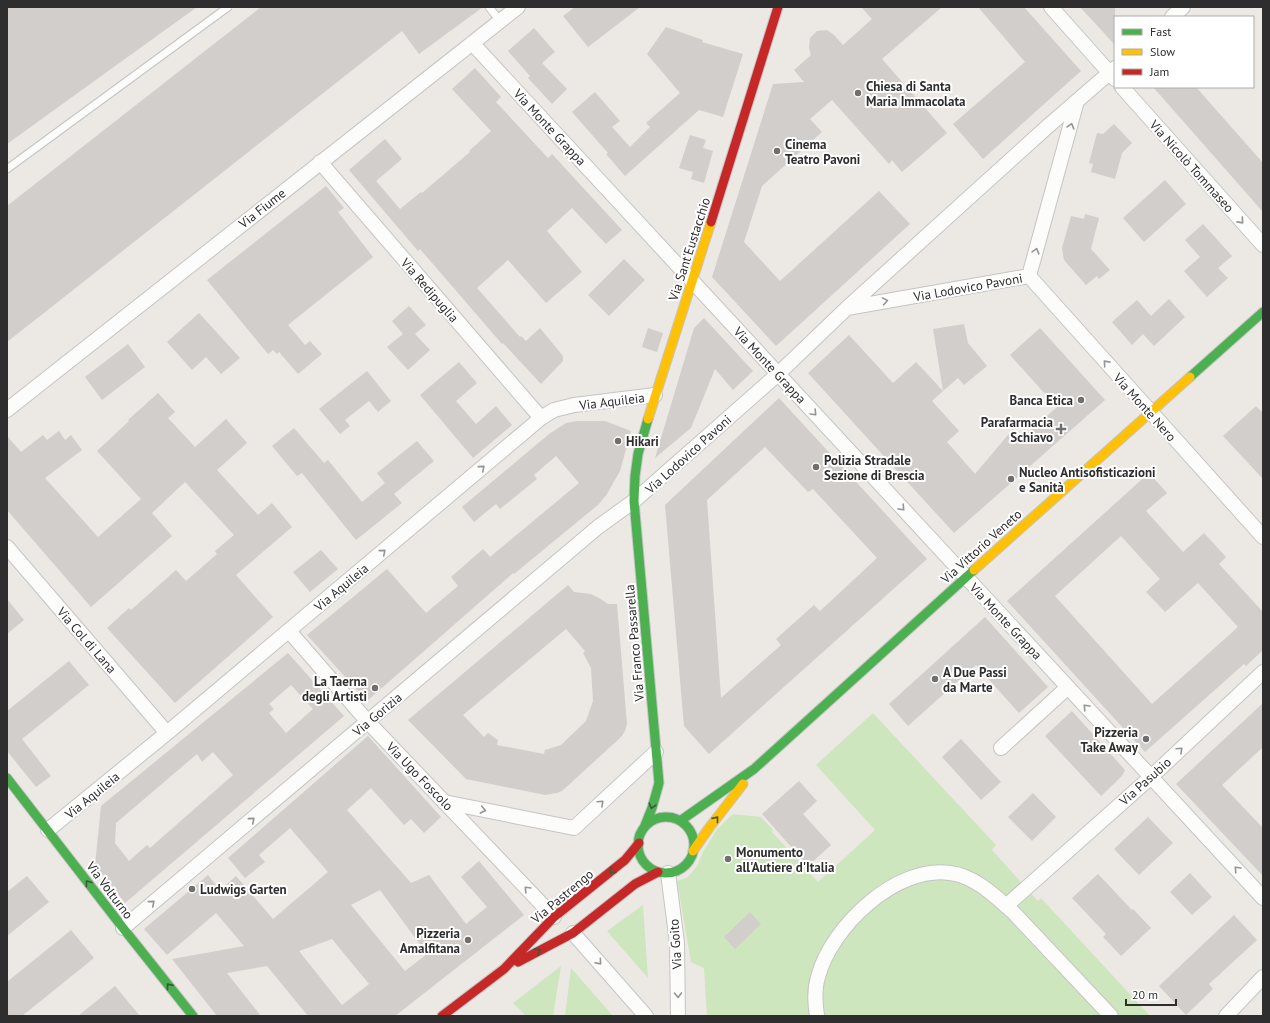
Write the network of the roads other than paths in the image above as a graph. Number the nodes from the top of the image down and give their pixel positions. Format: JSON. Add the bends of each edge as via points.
{"nodes":[{"id":1,"x":228,"y":7,"type":"edge"},
{"id":2,"x":489,"y":7,"type":"edge"},
{"id":3,"x":518,"y":7,"type":"edge"},
{"id":4,"x":778,"y":7,"type":"edge"},
{"id":5,"x":1051,"y":7,"type":"edge"},
{"id":6,"x":1183,"y":7,"type":"edge"},
{"id":7,"x":1173,"y":16,"type":"edge"},
{"id":8,"x":500,"y":21,"type":"junction"},
{"id":9,"x":472,"y":43,"type":"junction"},
{"id":10,"x":1113,"y":74,"type":"edge"},
{"id":11,"x":1123,"y":88,"type":"edge"},
{"id":12,"x":1078,"y":101,"type":"junction"},
{"id":13,"x":320,"y":162,"type":"junction"},
{"id":14,"x":7,"y":169,"type":"edge"},
{"id":15,"x":1263,"y":245,"type":"edge"},
{"id":16,"x":1029,"y":276,"type":"junction"},
{"id":17,"x":693,"y":282,"type":"junction"},
{"id":18,"x":847,"y":308,"type":"junction"},
{"id":19,"x":1263,"y":312,"type":"edge"},
{"id":20,"x":778,"y":374,"type":"junction"},
{"id":21,"x":655,"y":395,"type":"junction"},
{"id":22,"x":7,"y":410,"type":"edge"},
{"id":23,"x":1150,"y":413,"type":"junction"},
{"id":24,"x":541,"y":418,"type":"junction"},
{"id":25,"x":634,"y":501,"type":"junction"},
{"id":26,"x":1263,"y":537,"type":"edge"},
{"id":27,"x":7,"y":547,"type":"edge"},
{"id":28,"x":966,"y":577,"type":"junction"},
{"id":29,"x":289,"y":631,"type":"junction"},
{"id":30,"x":1263,"y":672,"type":"edge"},
{"id":31,"x":1068,"y":687,"type":"junction"},
{"id":32,"x":368,"y":722,"type":"junction"},
{"id":33,"x":167,"y":733,"type":"junction"},
{"id":34,"x":1001,"y":748,"type":"dead end"},
{"id":35,"x":656,"y":752,"type":"junction"},
{"id":36,"x":754,"y":769,"type":"junction"},
{"id":37,"x":1151,"y":777,"type":"junction"},
{"id":38,"x":7,"y":778,"type":"edge"},
{"id":39,"x":658,"y":783,"type":"junction"},
{"id":40,"x":665,"y":797,"type":"dead end"},
{"id":41,"x":444,"y":802,"type":"junction"},
{"id":42,"x":675,"y":818,"type":"junction"},
{"id":43,"x":644,"y":828,"type":"junction"},
{"id":44,"x":48,"y":830,"type":"junction"},
{"id":45,"x":638,"y":843,"type":"junction"},
{"id":46,"x":693,"y":851,"type":"junction"},
{"id":47,"x":663,"y":872,"type":"junction"},
{"id":48,"x":1263,"y":898,"type":"edge"},
{"id":49,"x":1006,"y":906,"type":"junction"},
{"id":50,"x":554,"y":917,"type":"junction"},
{"id":51,"x":122,"y":928,"type":"junction"},
{"id":52,"x":573,"y":933,"type":"junction"},
{"id":53,"x":504,"y":969,"type":"junction"},
{"id":54,"x":1263,"y":977,"type":"edge"},
{"id":55,"x":193,"y":1016,"type":"edge"},
{"id":56,"x":442,"y":1016,"type":"edge"},
{"id":57,"x":646,"y":1016,"type":"edge"},
{"id":58,"x":678,"y":1016,"type":"edge"},
{"id":59,"x":817,"y":1016,"type":"edge"},
{"id":60,"x":1111,"y":1016,"type":"edge"},
{"id":61,"x":1226,"y":1016,"type":"edge"}],
"edges":[{"from":1,"to":14,"type":"lane"},
{"from":2,"to":8,"type":"lane"},
{"from":3,"to":8,"type":"street","name":"Via Fiume"},
{"from":4,"to":17,"type":"street","name":"Via Sant'Eustacchio"},
{"from":5,"to":10,"type":"street"},
{"from":6,"to":7,"type":"street"},
{"from":8,"to":9,"type":"street","name":"Via Fiume"},
{"from":9,"to":13,"type":"street","name":"Via Fiume"},
{"from":9,"to":17,"type":"street","name":"Via Monte Grappa"},
{"from":10,"to":12,"type":"street","name":"Via Lodovico Pavoni"},
{"from":11,"to":15,"type":"street","name":"Via Nicolò Tommaseo","one_way":true},
{"from":16,"to":12,"type":"street","name":"Via Lodovico Pavoni","one_way":true},
{"from":12,"to":18,"type":"street","name":"Via Lodovico Pavoni"},
{"from":13,"to":22,"type":"street","name":"Via Fiume"},
{"from":13,"to":24,"type":"street","name":"Via Redipuglia"},
{"from":18,"to":16,"type":"street","name":"Via Lodovico Pavoni","one_way":true},
{"from":23,"to":16,"type":"street","name":"Via Monte Nero","one_way":true},
{"from":17,"to":20,"type":"street","name":"Via Monte Grappa"},
{"from":17,"to":21,"type":"street","name":"Via Sant'Eustacchio"},
{"from":18,"to":20,"type":"street","name":"Via Lodovico Pavoni"},
{"from":19,"to":23,"type":"street","name":"Via Vittorio Veneto"},
{"from":20,"to":25,"type":"street","name":"Via Lodovico Pavoni"},
{"from":20,"to":28,"type":"street","name":"Via Monte Grappa","one_way":true},
{"from":21,"to":24,"type":"street","name":"Via Aquileia","via":[[554,410]]},
{"from":21,"to":25,"type":"street","name":"Via Sant'Eustacchio","via":[[638,454]]},
{"from":23,"to":26,"type":"street","name":"Via Monte Nero"},
{"from":23,"to":28,"type":"street","name":"Via Vittorio Veneto"},
{"from":29,"to":24,"type":"street","name":"Via Aquileia","one_way":true},
{"from":25,"to":32,"type":"street","name":"Via Gorizia","via":[[598,527]]},
{"from":25,"to":35,"type":"street","name":"Via Franco Passarella"},
{"from":27,"to":33,"type":"street","name":"Via Col di Lana"},
{"from":28,"to":31,"type":"street","name":"Via Monte Grappa"},
{"from":28,"to":36,"type":"street","name":"Via Vittorio Veneto"},
{"from":29,"to":32,"type":"street","name":"Via Ugo Foscolo"},
{"from":29,"to":33,"type":"street","name":"Via Aquileia"},
{"from":37,"to":30,"type":"street","name":"Via Pasubio","one_way":true},
{"from":31,"to":34,"type":"street"},
{"from":37,"to":31,"type":"street","name":"Via Monte Grappa","one_way":true},
{"from":32,"to":41,"type":"street","name":"Via Ugo Foscolo"},
{"from":51,"to":32,"type":"street","name":"Via Gorizia","one_way":true},
{"from":33,"to":44,"type":"street","name":"Via Aquileia"},
{"from":35,"to":39,"type":"street","name":"Via Franco Passarella"},
{"from":41,"to":35,"type":"street","one_way":true,"via":[[574,828]]},
{"from":36,"to":42,"type":"street","name":"Via Vittorio Veneto"},
{"from":46,"to":36,"type":"street","name":"Via Vittorio Veneto","one_way":true},
{"from":48,"to":37,"type":"street","name":"Via Monte Grappa","one_way":true},
{"from":37,"to":49,"type":"street","name":"Via Pasubio"},
{"from":38,"to":44,"type":"street","name":"Via Volturno"},
{"from":39,"to":40,"type":"street","name":"Via Franco Passarella"},
{"from":39,"to":43,"type":"street","name":"Via Franco Passarella","one_way":true},
{"from":50,"to":41,"type":"street","name":"Via Ugo Foscolo","one_way":true},
{"from":42,"to":43,"type":"street","via":[[658,819]]},
{"from":42,"to":46,"type":"street","via":[[691,834]]},
{"from":43,"to":45,"type":"street"},
{"from":51,"to":44,"type":"street","name":"Via Volturno","one_way":true},
{"from":45,"to":47,"type":"street","via":[[645,863],[653,870]]},
{"from":45,"to":50,"type":"street","name":"Via Pastrengo","one_way":true,"via":[[625,860]]},
{"from":46,"to":47,"type":"street","via":[[690,860],[682,868],[673,872]]},
{"from":47,"to":52,"type":"street","name":"Via Pastrengo","via":[[635,884]]},
{"from":47,"to":58,"type":"street","name":"Via Goito","one_way":true,"via":[[677,943]]},
{"from":49,"to":59,"type":"street","via":[[984,887],[968,878],[950,873],[932,872],[898,883],[866,906],[835,940],[818,976],[815,996]]},
{"from":49,"to":60,"type":"street"},
{"from":50,"to":53,"type":"street","name":"Via Pastrengo"},
{"from":55,"to":51,"type":"street","name":"Via Volturno","one_way":true},
{"from":53,"to":52,"type":"street","name":"Via Pastrengo","one_way":true},
{"from":52,"to":57,"type":"street","one_way":true},
{"from":53,"to":56,"type":"street","name":"Via Pastrengo"},
{"from":54,"to":61,"type":"street"}]}
